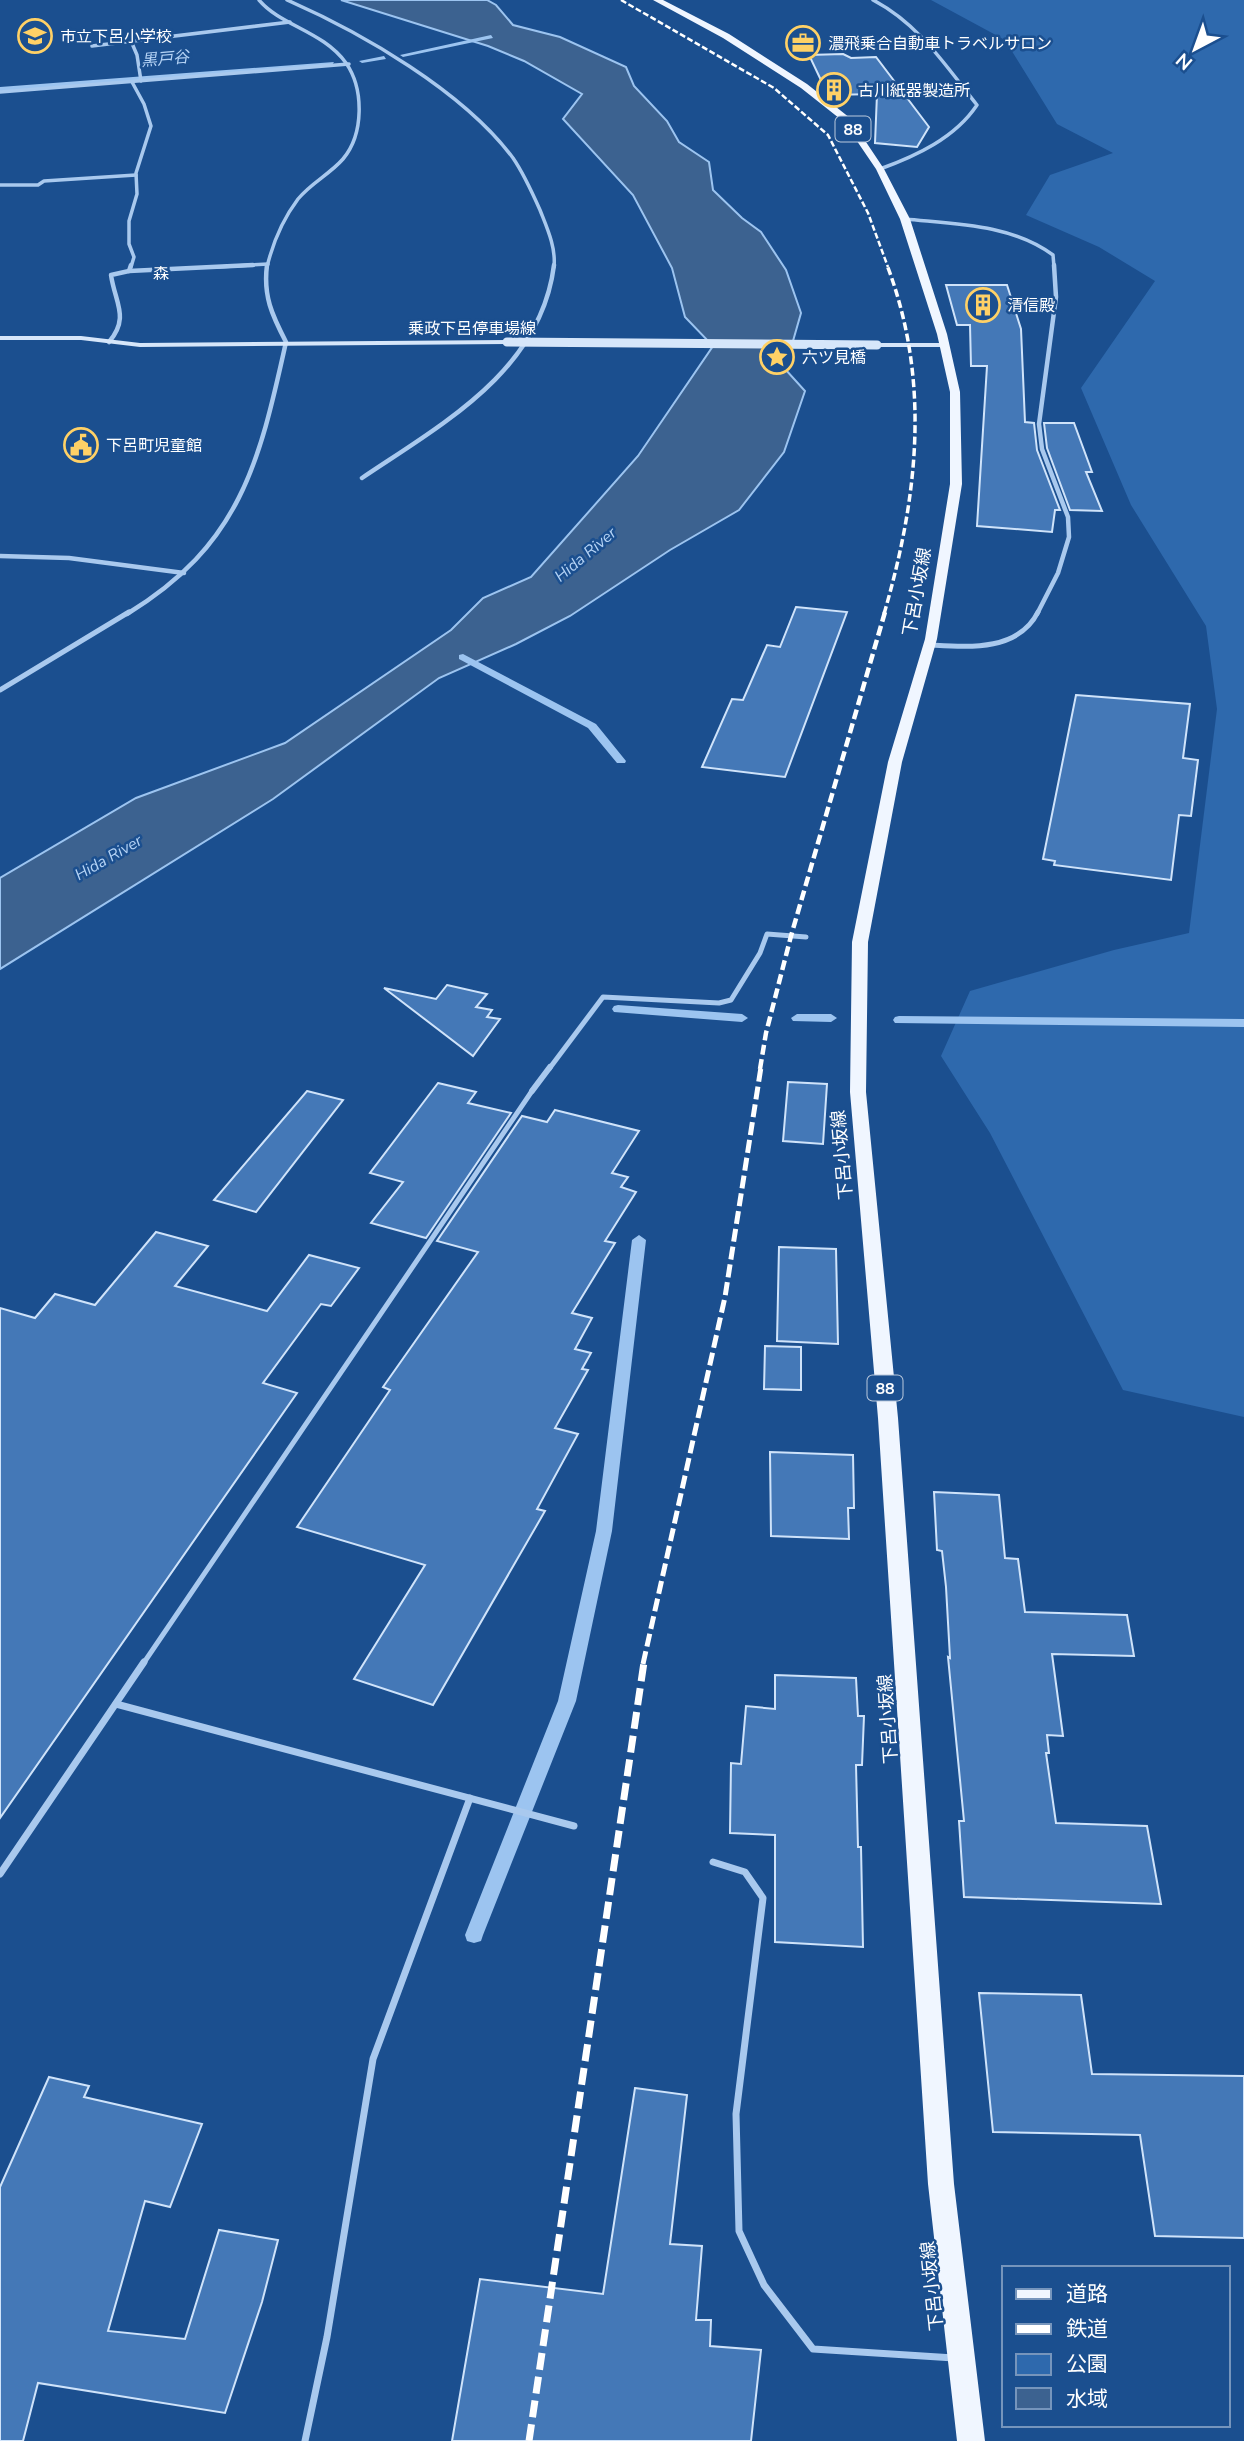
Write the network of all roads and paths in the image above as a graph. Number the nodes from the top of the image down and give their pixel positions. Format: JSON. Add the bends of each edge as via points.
{"nodes":[{"id":1,"x":259,"y":0,"type":"edge"},
{"id":2,"x":286,"y":0,"type":"edge"},
{"id":3,"x":657,"y":0,"type":"edge"},
{"id":4,"x":873,"y":0,"type":"edge"},
{"id":5,"x":291,"y":22,"type":"junction"},
{"id":6,"x":131,"y":41,"type":"junction"},
{"id":7,"x":92,"y":46,"type":"dead end"},
{"id":8,"x":349,"y":64,"type":"junction"},
{"id":9,"x":140,"y":79,"type":"junction"},
{"id":10,"x":132,"y":82,"type":"junction"},
{"id":11,"x":0,"y":92,"type":"edge"},
{"id":12,"x":880,"y":169,"type":"junction"},
{"id":13,"x":136,"y":175,"type":"junction"},
{"id":14,"x":0,"y":185,"type":"edge"},
{"id":15,"x":905,"y":219,"type":"junction"},
{"id":16,"x":268,"y":264,"type":"junction"},
{"id":17,"x":129,"y":271,"type":"junction"},
{"id":18,"x":0,"y":338,"type":"edge"},
{"id":19,"x":109,"y":342,"type":"junction"},
{"id":20,"x":286,"y":342,"type":"junction"},
{"id":21,"x":944,"y":345,"type":"junction"},
{"id":22,"x":362,"y":478,"type":"dead end"},
{"id":23,"x":0,"y":556,"type":"edge"},
{"id":24,"x":185,"y":573,"type":"junction"},
{"id":25,"x":930,"y":645,"type":"junction"},
{"id":26,"x":0,"y":690,"type":"edge"},
{"id":27,"x":806,"y":937,"type":"dead end"},
{"id":28,"x":532,"y":1091,"type":"joint"},
{"id":29,"x":116,"y":1704,"type":"junction"},
{"id":30,"x":470,"y":1798,"type":"junction"},
{"id":31,"x":573,"y":1826,"type":"dead end"},
{"id":32,"x":713,"y":1862,"type":"dead end"},
{"id":33,"x":0,"y":1874,"type":"edge"},
{"id":34,"x":961,"y":2358,"type":"junction"},
{"id":35,"x":305,"y":2441,"type":"edge"},
{"id":36,"x":971,"y":2441,"type":"edge"}],
"edges":[{"from":1,"to":5,"type":"street"},
{"from":2,"to":22,"type":"street","via":[[366,41],[484,127],[513,158],[533,193],[555,255],[538,324],[513,361],[489,387]]},
{"from":3,"to":12,"type":"main road","name":"下呂小坂線","number":"88","via":[[726,36],[804,86],[847,120]]},
{"from":4,"to":12,"type":"street","via":[[915,27],[977,105],[972,115],[933,144]]},
{"from":5,"to":6,"type":"street"},
{"from":5,"to":8,"type":"street","via":[[325,41]]},
{"from":6,"to":7,"type":"street"},
{"from":6,"to":9,"type":"street"},
{"from":8,"to":9,"type":"street"},
{"from":8,"to":16,"type":"street","via":[[360,107],[356,130],[344,158],[298,197],[275,236]]},
{"from":9,"to":10,"type":"street"},
{"from":10,"to":11,"type":"street"},
{"from":10,"to":13,"type":"street","via":[[151,126]]},
{"from":12,"to":15,"type":"main road","name":"下呂小坂線","number":"88"},
{"from":13,"to":14,"type":"street"},
{"from":13,"to":17,"type":"street","via":[[137,194],[129,221],[134,257]]},
{"from":15,"to":21,"type":"main road","name":"下呂小坂線","number":"88"},
{"from":15,"to":25,"type":"street","via":[[966,226],[1042,244],[1053,255],[1056,297],[1039,424],[1042,449],[1068,517],[1069,537],[1058,573],[1035,618],[1014,636],[997,644]]},
{"from":16,"to":17,"type":"street"},
{"from":16,"to":20,"type":"street","via":[[268,308]]},
{"from":17,"to":19,"type":"street","via":[[111,275],[122,313],[118,333]]},
{"from":18,"to":19,"type":"main road","name":"乗政下呂停車場線"},
{"from":19,"to":20,"type":"main road","name":"乗政下呂停車場線"},
{"from":20,"to":21,"type":"main road","name":"乗政下呂停車場線","bridge":true},
{"from":20,"to":24,"type":"street","via":[[269,419],[249,479],[213,540]]},
{"from":21,"to":25,"type":"main road","name":"下呂小坂線","number":"88","via":[[955,392],[956,484]]},
{"from":23,"to":24,"type":"street","via":[[81,558]]},
{"from":24,"to":26,"type":"street"},
{"from":25,"to":34,"type":"main road","name":"下呂小坂線","number":"88","via":[[895,762],[860,942],[858,1092],[889,1432],[941,2184]]},
{"from":27,"to":28,"type":"street","via":[[767,934],[731,1000],[603,998]]},
{"from":28,"to":29,"type":"lane"},
{"from":29,"to":30,"type":"lane"},
{"from":29,"to":33,"type":"lane"},
{"from":30,"to":31,"type":"lane"},
{"from":30,"to":35,"type":"lane","via":[[373,2059]]},
{"from":32,"to":34,"type":"lane","via":[[745,1872],[763,1898],[736,2114],[739,2231],[764,2284],[813,2349]]},
{"from":34,"to":36,"type":"main road","name":"下呂小坂線","number":"88"}]}
